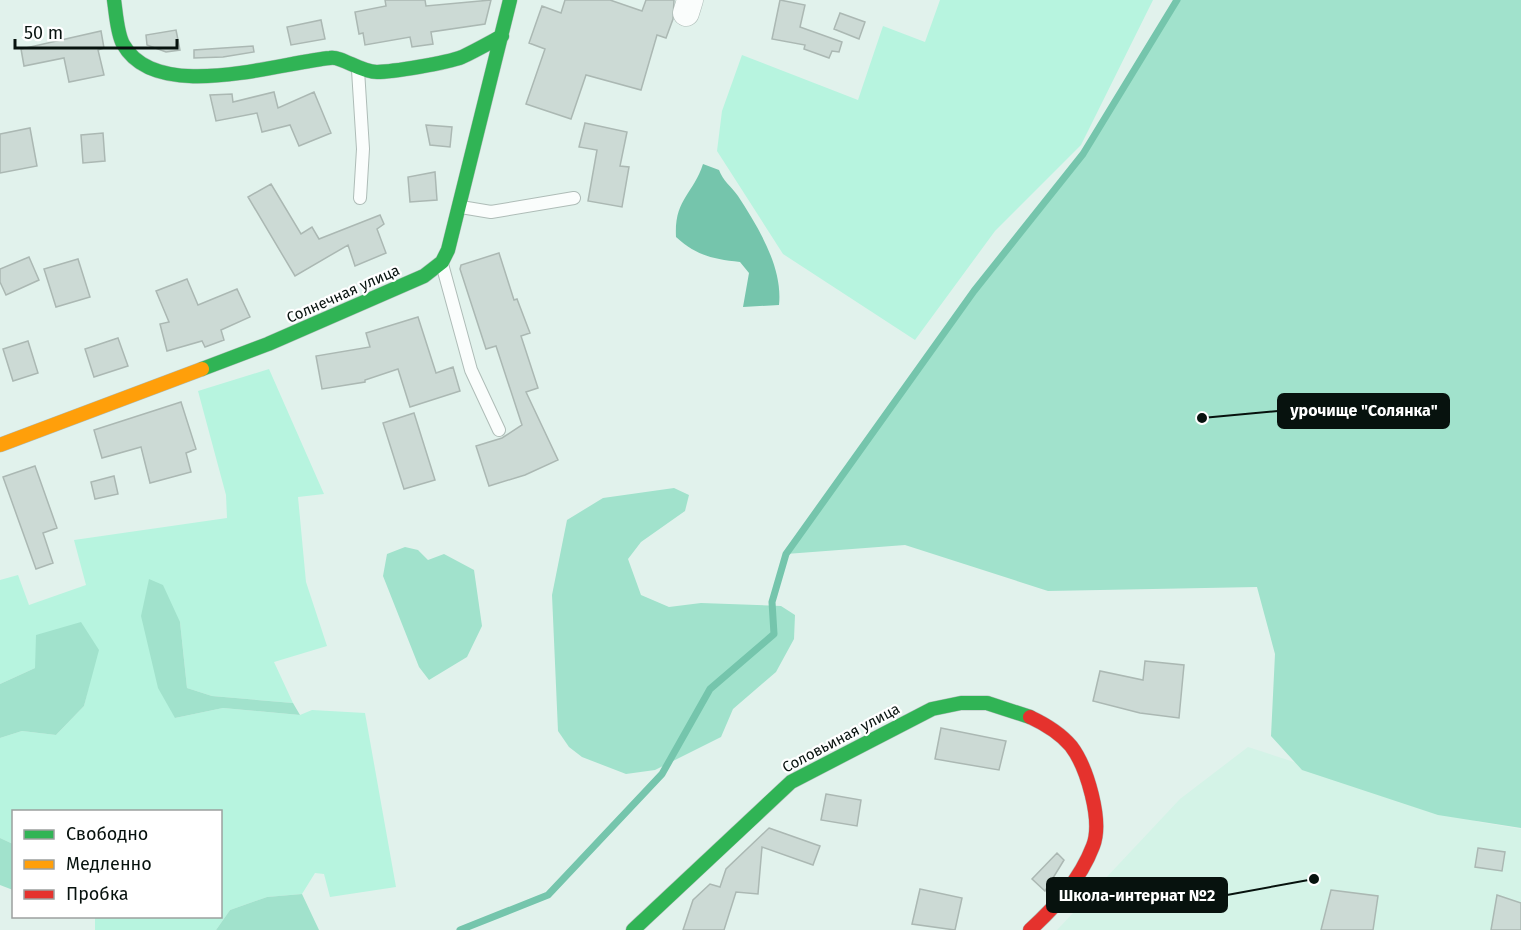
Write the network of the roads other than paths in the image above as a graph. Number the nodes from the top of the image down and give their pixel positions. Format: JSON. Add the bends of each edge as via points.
{"nodes":[{"id":1,"x":114,"y":0,"type":"edge"},
{"id":2,"x":510,"y":0,"type":"edge"},
{"id":3,"x":502,"y":36,"type":"junction"},
{"id":4,"x":358,"y":69,"type":"junction"},
{"id":5,"x":360,"y":198,"type":"dead end"},
{"id":6,"x":574,"y":198,"type":"dead end"},
{"id":7,"x":461,"y":207,"type":"junction"},
{"id":8,"x":442,"y":262,"type":"junction"},
{"id":9,"x":498,"y":430,"type":"dead end"},
{"id":10,"x":0,"y":446,"type":"edge"},
{"id":11,"x":633,"y":930,"type":"edge"},
{"id":12,"x":1030,"y":930,"type":"edge"}],
"edges":[{"from":1,"to":4,"type":"street","via":[[122,43],[135,60],[159,70],[190,76],[225,76],[333,57]]},
{"from":2,"to":3,"type":"street"},
{"from":3,"to":4,"type":"street","via":[[460,58],[377,72]]},
{"from":3,"to":7,"type":"street"},
{"from":4,"to":5,"type":"lane","via":[[363,150]]},
{"from":6,"to":7,"type":"lane","via":[[491,212]]},
{"from":7,"to":8,"type":"street"},
{"from":8,"to":9,"type":"lane","via":[[471,370]]},
{"from":8,"to":10,"type":"street","name":"Солнечная улица","via":[[424,276],[268,344]]},
{"from":11,"to":12,"type":"street","name":"Соловьиная улица","via":[[791,782],[932,710],[961,703],[987,703],[1021,712],[1049,726],[1071,746],[1088,779],[1097,827],[1095,836],[1078,876],[1062,900]]}]}
